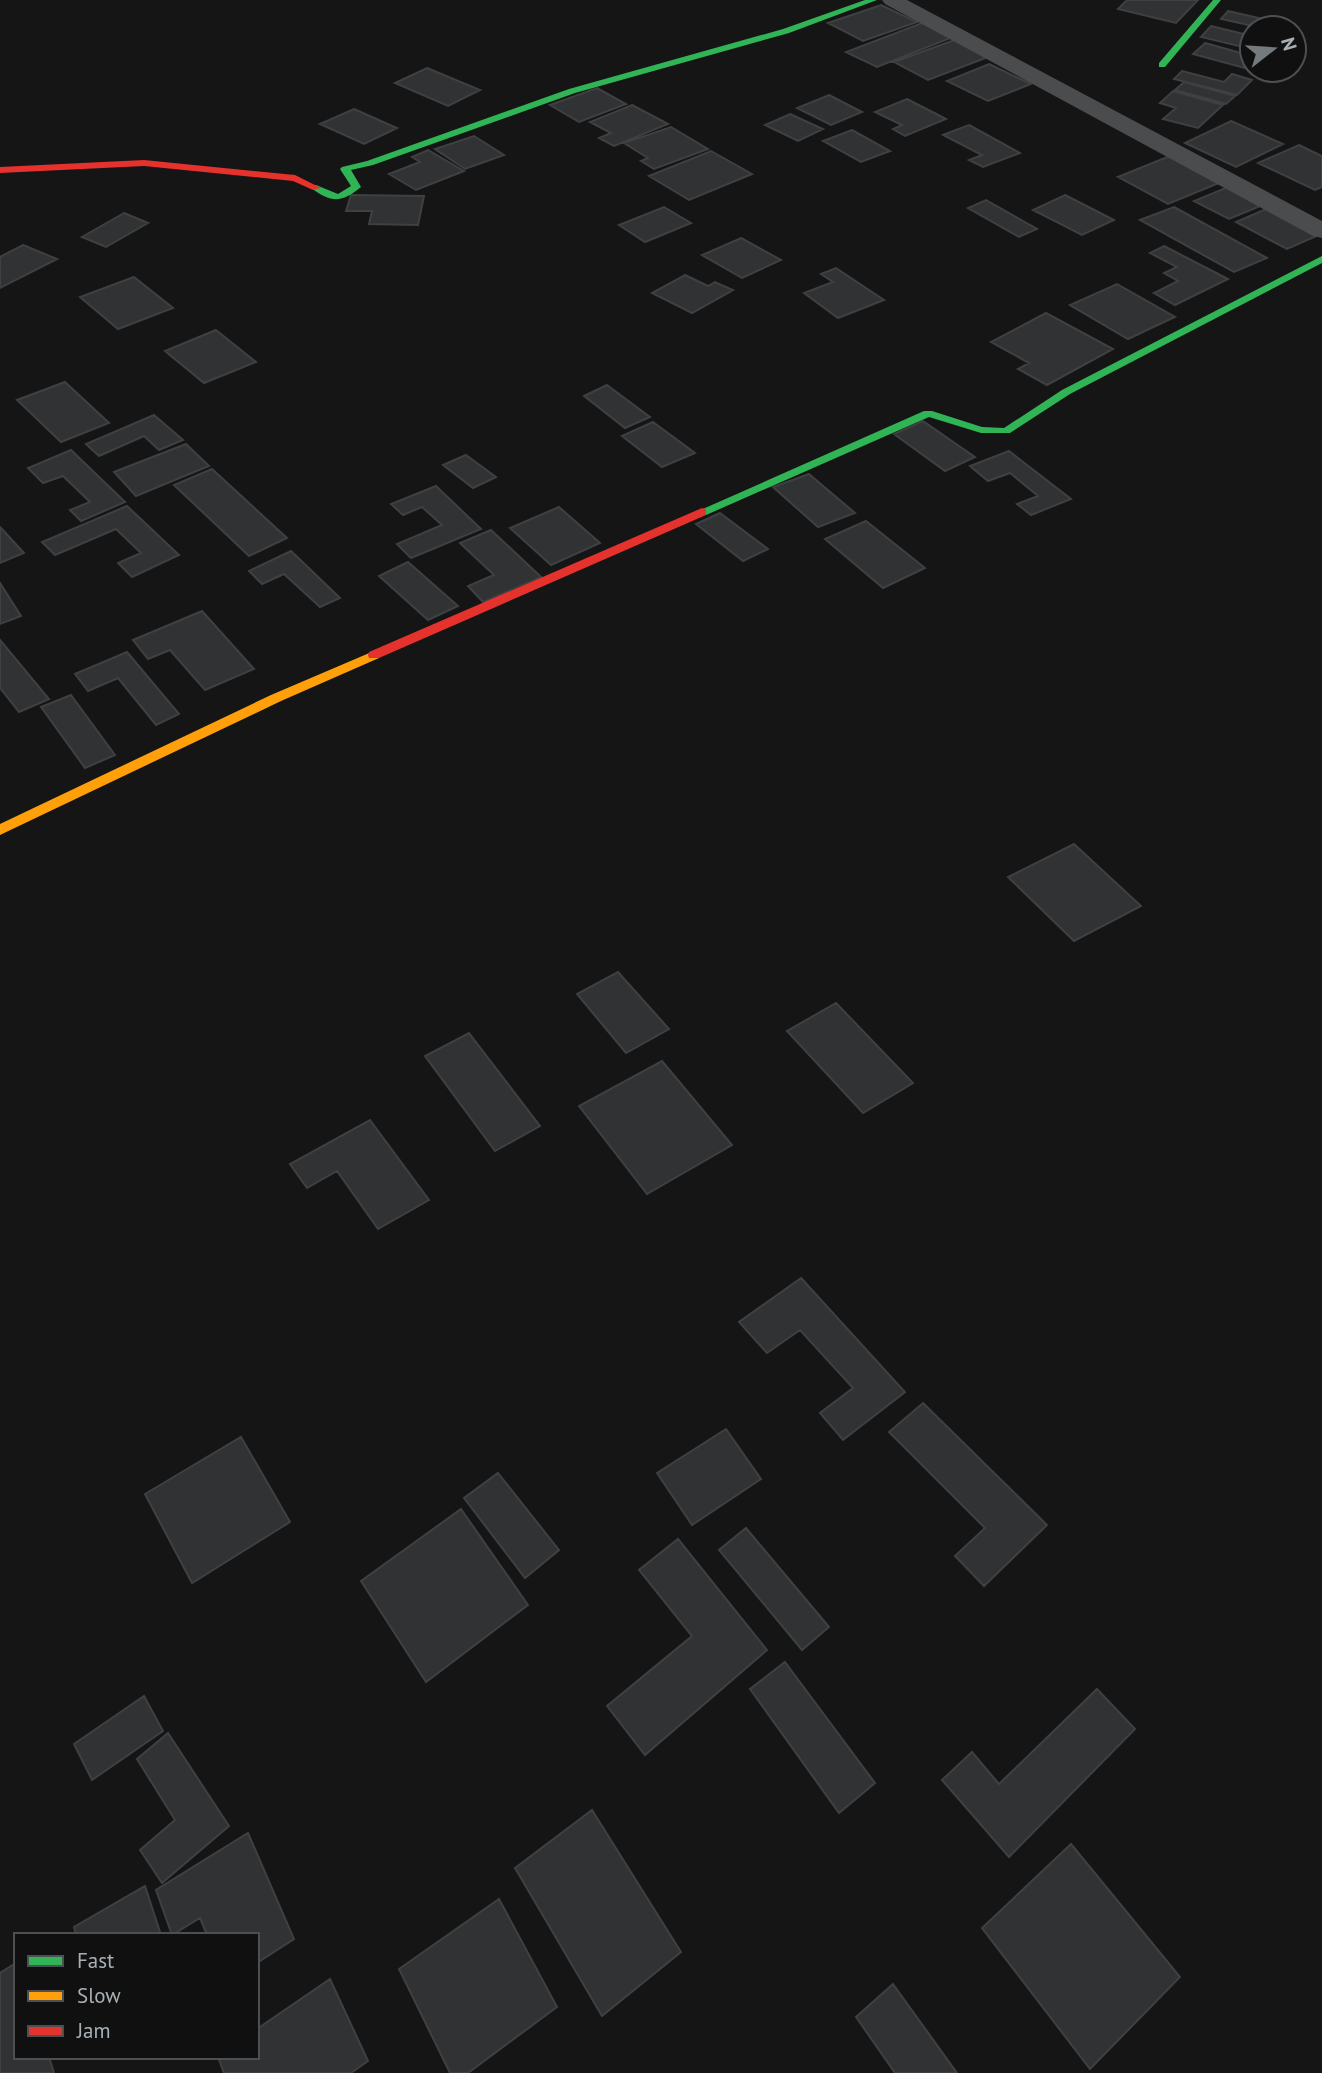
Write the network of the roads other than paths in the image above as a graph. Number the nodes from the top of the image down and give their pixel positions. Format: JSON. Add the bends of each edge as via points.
{"nodes":[{"id":1,"x":873,"y":0,"type":"edge"},
{"id":2,"x":892,"y":0,"type":"edge"},
{"id":3,"x":1217,"y":0,"type":"edge"},
{"id":4,"x":1162,"y":65,"type":"dead end"},
{"id":5,"x":0,"y":170,"type":"edge"},
{"id":6,"x":1322,"y":231,"type":"edge"},
{"id":7,"x":1322,"y":259,"type":"edge"},
{"id":8,"x":0,"y":830,"type":"edge"}],
"edges":[{"from":1,"to":5,"type":"street","via":[[786,30],[572,91],[345,169],[356,187],[338,198],[295,178],[145,163]]},
{"from":2,"to":6,"type":"street"},
{"from":3,"to":4,"type":"street"},
{"from":7,"to":8,"type":"street","via":[[1066,392],[1006,431],[981,430],[928,412],[276,698]]}]}
